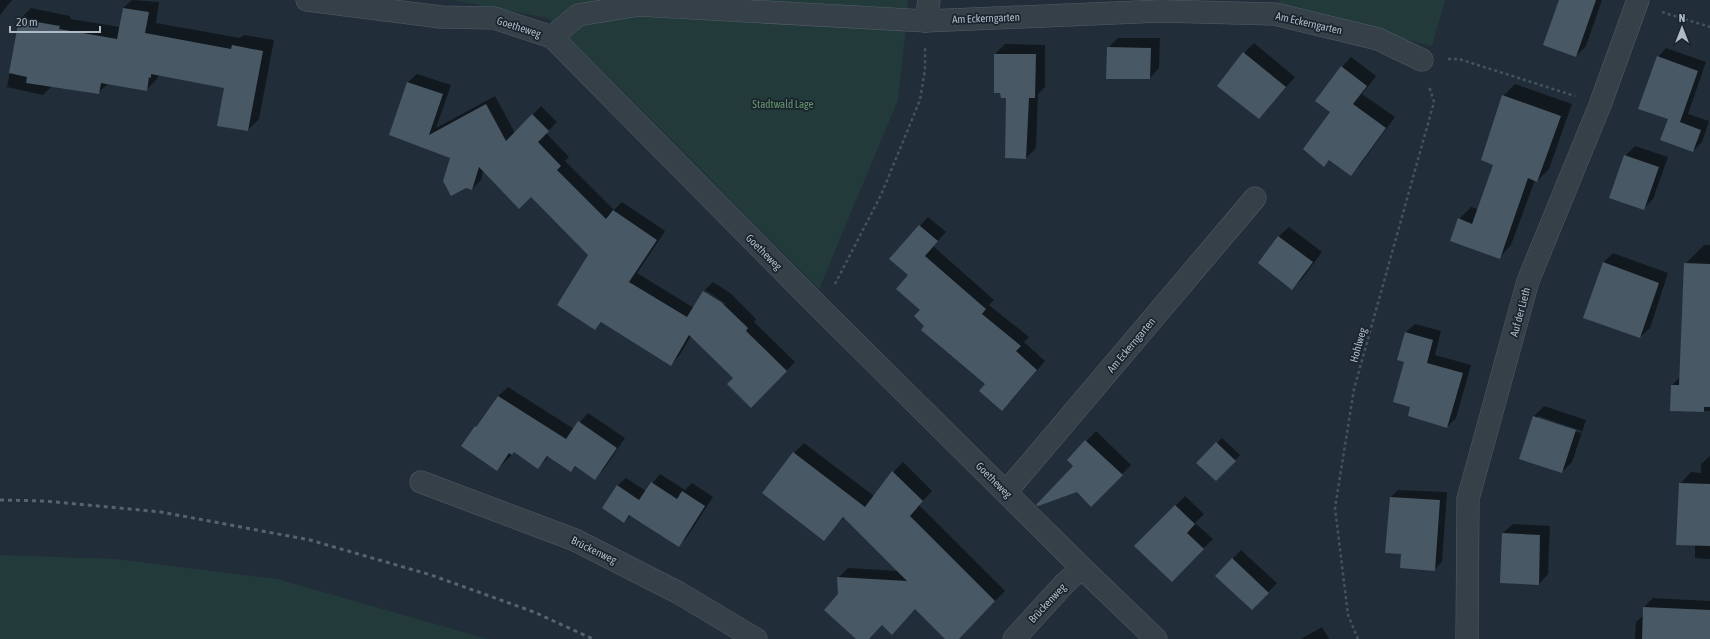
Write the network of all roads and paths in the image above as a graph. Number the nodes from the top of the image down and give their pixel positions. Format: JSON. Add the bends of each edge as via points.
{"nodes":[{"id":1,"x":306,"y":0,"type":"edge"},
{"id":2,"x":1638,"y":0,"type":"edge"},
{"id":3,"x":927,"y":10,"type":"edge"},
{"id":4,"x":1691,"y":21,"type":"dead end"},
{"id":5,"x":1710,"y":27,"type":"edge"},
{"id":6,"x":552,"y":37,"type":"junction"},
{"id":7,"x":1459,"y":59,"type":"dead end"},
{"id":8,"x":1422,"y":60,"type":"joint"},
{"id":9,"x":1600,"y":105,"type":"junction"},
{"id":10,"x":1255,"y":198,"type":"dead end"},
{"id":11,"x":821,"y":309,"type":"junction"},
{"id":12,"x":421,"y":482,"type":"dead end"},
{"id":13,"x":1006,"y":492,"type":"junction"},
{"id":14,"x":1082,"y":568,"type":"junction"},
{"id":15,"x":756,"y":639,"type":"edge"},
{"id":16,"x":1014,"y":639,"type":"edge"},
{"id":17,"x":1156,"y":639,"type":"edge"},
{"id":18,"x":1358,"y":639,"type":"edge"},
{"id":19,"x":1467,"y":639,"type":"edge"}],
"edges":[{"from":1,"to":6,"type":"street","name":"Goetheweg","via":[[441,17],[494,18]]},
{"from":2,"to":9,"type":"street","name":"Auf der Lieth"},
{"from":3,"to":6,"type":"street","name":"Am Eckerngarten","via":[[639,5],[578,15]]},
{"from":3,"to":8,"type":"street","name":"Am Eckerngarten","via":[[1275,14],[1378,39]]},
{"from":3,"to":11,"type":"path","via":[[925,70],[920,100],[881,195]]},
{"from":4,"to":5,"type":"path"},
{"from":6,"to":11,"type":"street","name":"Goetheweg"},
{"from":7,"to":9,"type":"path"},
{"from":8,"to":18,"type":"path","name":"Hohlweg","via":[[1434,102],[1354,389],[1335,508],[1348,615]]},
{"from":9,"to":19,"type":"street","name":"Auf der Lieth","via":[[1528,281],[1468,499]]},
{"from":10,"to":13,"type":"street","name":"Am Eckerngarten"},
{"from":11,"to":13,"type":"street","name":"Goetheweg"},
{"from":12,"to":15,"type":"street","name":"Brückenweg","via":[[574,540],[679,593]]},
{"from":13,"to":14,"type":"street","name":"Goetheweg"},
{"from":14,"to":16,"type":"street","name":"Brückenweg"},
{"from":14,"to":17,"type":"street","name":"Goetheweg"}]}
